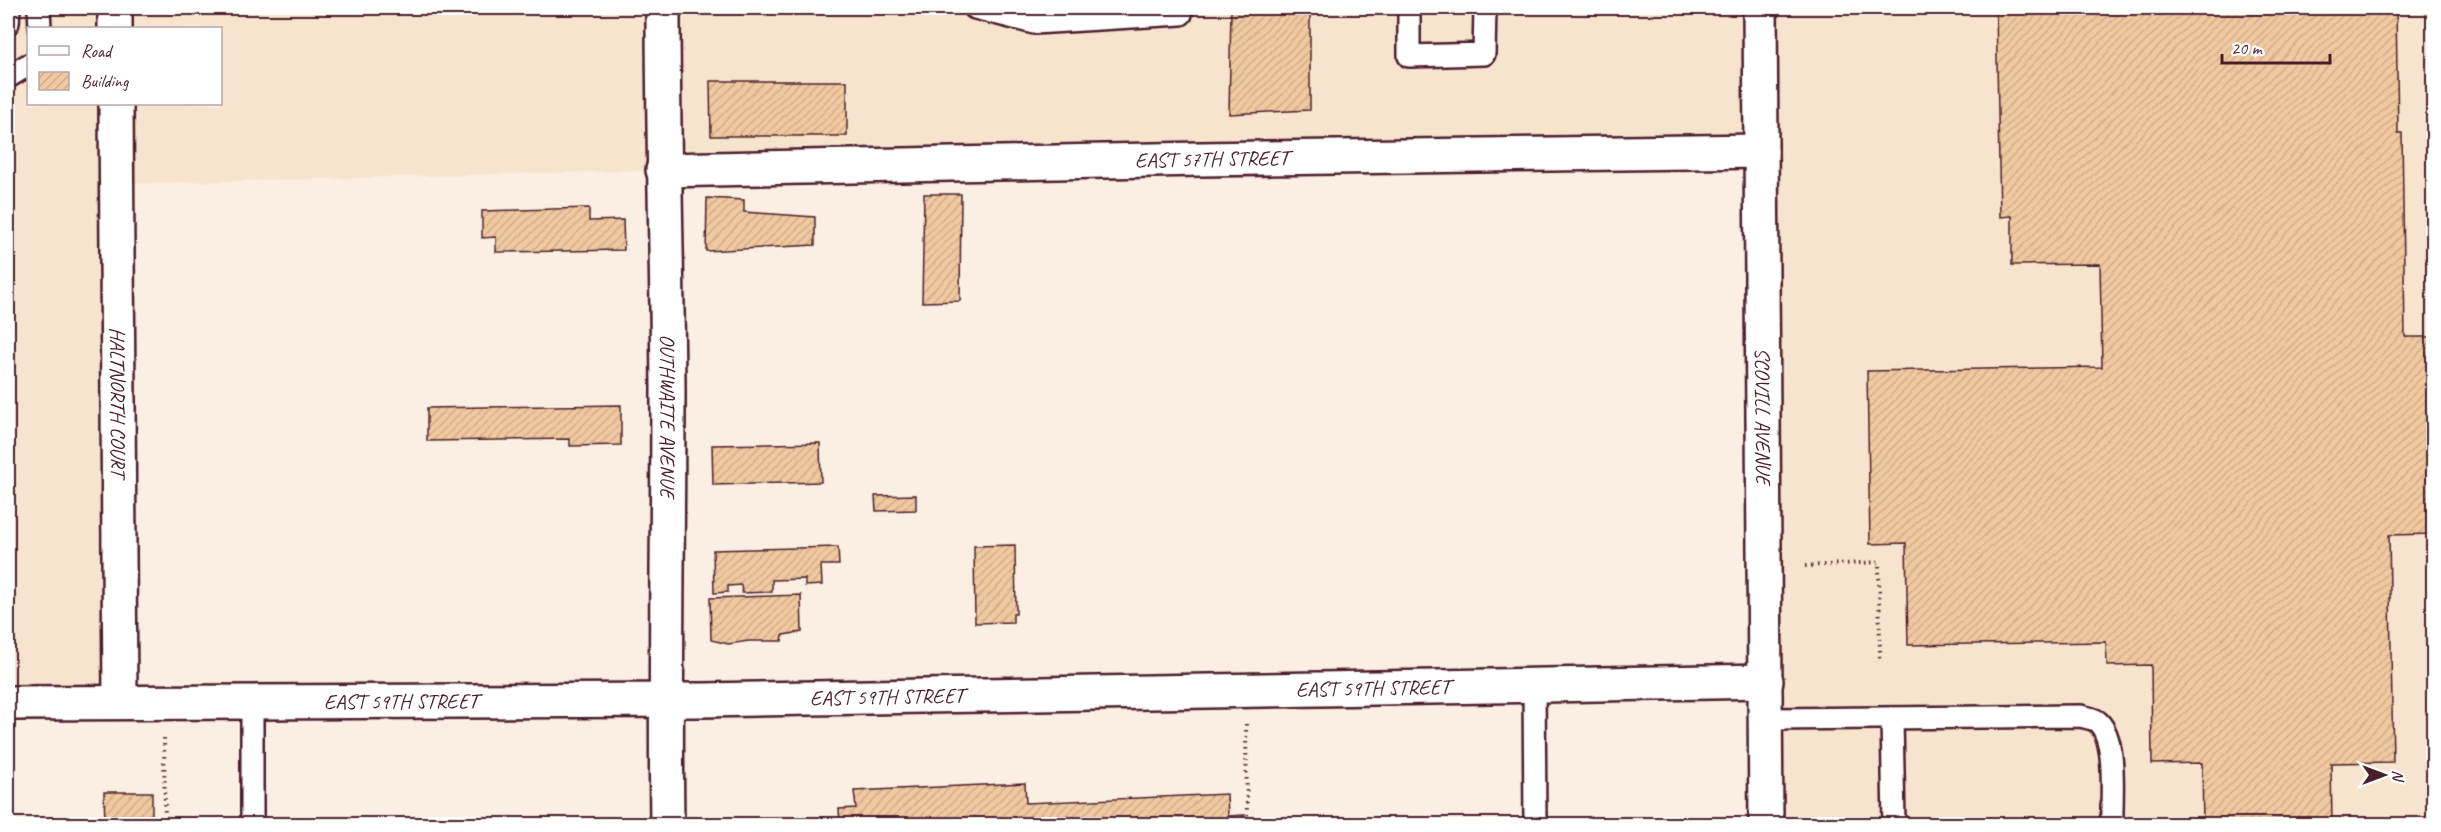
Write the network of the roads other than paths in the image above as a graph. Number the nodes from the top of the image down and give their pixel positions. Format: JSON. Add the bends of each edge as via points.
{"nodes":[{"id":1,"x":9,"y":8,"type":"edge"},
{"id":2,"x":39,"y":8,"type":"edge"},
{"id":3,"x":115,"y":8,"type":"edge"},
{"id":4,"x":663,"y":8,"type":"edge"},
{"id":5,"x":975,"y":8,"type":"edge"},
{"id":6,"x":1409,"y":8,"type":"edge"},
{"id":7,"x":1485,"y":8,"type":"edge"},
{"id":8,"x":1760,"y":8,"type":"edge"},
{"id":9,"x":1182,"y":14,"type":"dead end"},
{"id":10,"x":8,"y":23,"type":"edge"},
{"id":11,"x":40,"y":27,"type":"edge"},
{"id":12,"x":115,"y":27,"type":"edge"},
{"id":13,"x":27,"y":66,"type":"edge"},
{"id":14,"x":8,"y":77,"type":"edge"},
{"id":15,"x":116,"y":105,"type":"edge"},
{"id":16,"x":1761,"y":151,"type":"junction"},
{"id":17,"x":663,"y":170,"type":"junction"},
{"id":18,"x":1766,"y":681,"type":"junction"},
{"id":19,"x":1534,"y":685,"type":"junction"},
{"id":20,"x":665,"y":700,"type":"junction"},
{"id":21,"x":120,"y":701,"type":"junction"},
{"id":22,"x":252,"y":701,"type":"junction"},
{"id":23,"x":8,"y":703,"type":"edge"},
{"id":24,"x":1892,"y":718,"type":"junction"},
{"id":25,"x":1766,"y":719,"type":"junction"},
{"id":26,"x":252,"y":825,"type":"edge"},
{"id":27,"x":668,"y":825,"type":"edge"},
{"id":28,"x":1535,"y":825,"type":"edge"},
{"id":29,"x":1766,"y":825,"type":"edge"},
{"id":30,"x":1894,"y":825,"type":"edge"},
{"id":31,"x":2112,"y":825,"type":"edge"}],
"edges":[{"from":1,"to":10,"type":"lane"},
{"from":2,"to":11,"type":"lane"},
{"from":3,"to":12,"type":"street"},
{"from":4,"to":17,"type":"street","name":"OUTHWAITE AVENUE"},
{"from":5,"to":9,"type":"lane","via":[[1034,23]]},
{"from":6,"to":7,"type":"lane","via":[[1409,56],[1484,54]]},
{"from":8,"to":16,"type":"street","name":"SCOVILL AVENUE"},
{"from":13,"to":14,"type":"lane"},
{"from":15,"to":21,"type":"street","name":"HALTNORTH COURT"},
{"from":16,"to":17,"type":"street","name":"EAST 57TH STREET"},
{"from":16,"to":18,"type":"street","name":"SCOVILL AVENUE"},
{"from":17,"to":20,"type":"street","name":"OUTHWAITE AVENUE","via":[[668,387]]},
{"from":18,"to":19,"type":"street","name":"EAST 59TH STREET"},
{"from":18,"to":25,"type":"street","name":"SCOVILL AVENUE"},
{"from":19,"to":20,"type":"street","name":"EAST 59TH STREET"},
{"from":19,"to":28,"type":"lane"},
{"from":20,"to":22,"type":"street","name":"EAST 59TH STREET"},
{"from":20,"to":27,"type":"street","name":"OUTHWAITE AVENUE"},
{"from":21,"to":22,"type":"street","name":"EAST 59TH STREET"},
{"from":21,"to":23,"type":"street","name":"EAST 59TH STREET"},
{"from":22,"to":26,"type":"lane"},
{"from":24,"to":25,"type":"lane"},
{"from":24,"to":30,"type":"lane"},
{"from":24,"to":31,"type":"lane","via":[[2081,716],[2097,720],[2107,734],[2111,750]]},
{"from":25,"to":29,"type":"street","name":"SCOVILL AVENUE"}]}
